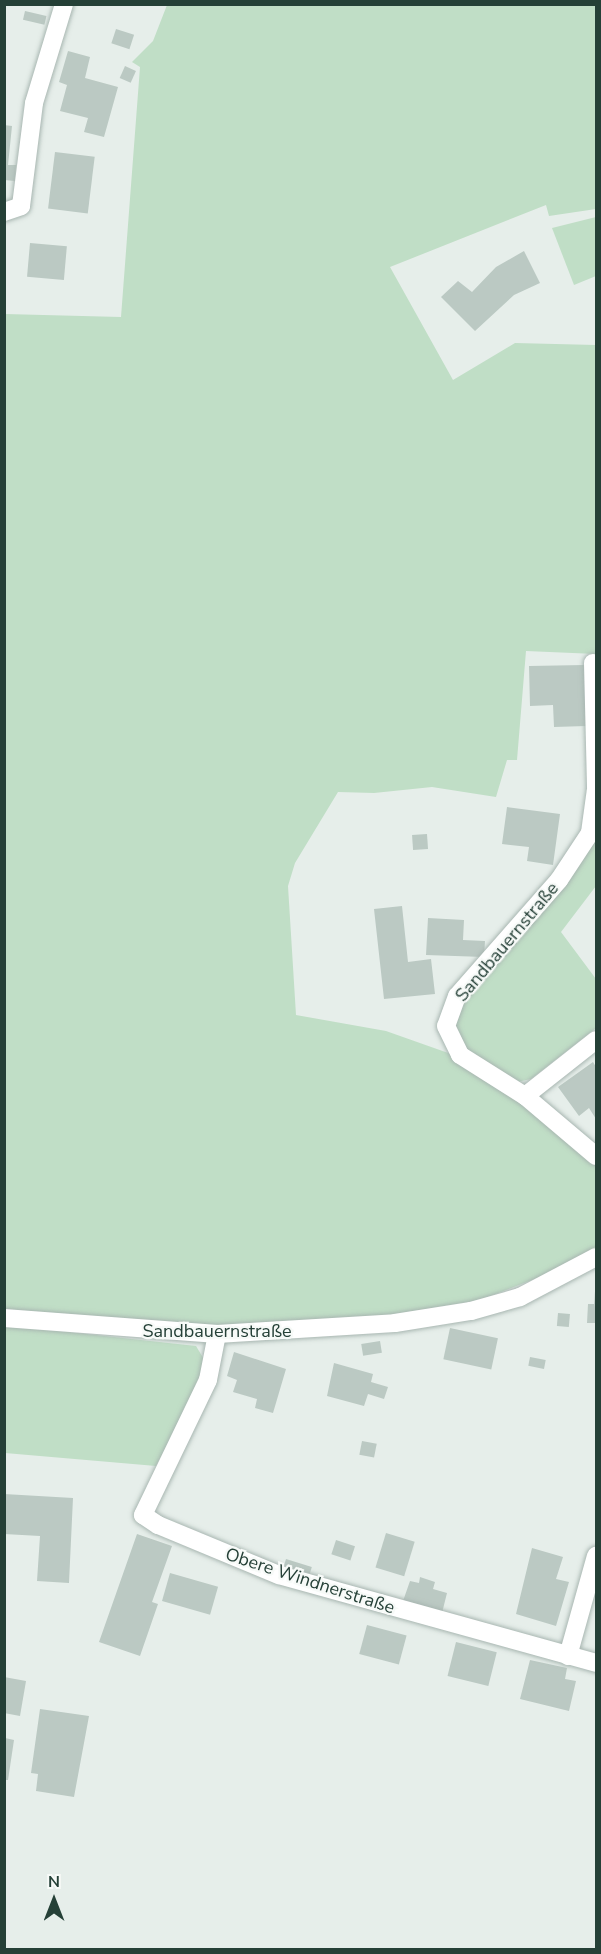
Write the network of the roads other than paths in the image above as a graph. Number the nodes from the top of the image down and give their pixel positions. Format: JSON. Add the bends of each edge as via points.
{"nodes":[{"id":1,"x":64,"y":4,"type":"edge"},
{"id":2,"x":4,"y":213,"type":"edge"},
{"id":3,"x":593,"y":663,"type":"dead end"},
{"id":4,"x":597,"y":1040,"type":"edge"},
{"id":5,"x":525,"y":1096,"type":"junction"},
{"id":6,"x":597,"y":1156,"type":"edge"},
{"id":7,"x":597,"y":1257,"type":"edge"},
{"id":8,"x":4,"y":1318,"type":"edge"},
{"id":9,"x":217,"y":1334,"type":"junction"},
{"id":10,"x":597,"y":1556,"type":"edge"},
{"id":11,"x":568,"y":1656,"type":"junction"},
{"id":12,"x":597,"y":1663,"type":"edge"}],
"edges":[{"from":1,"to":2,"type":"street","via":[[34,103],[21,206]]},
{"from":3,"to":5,"type":"street","name":"Sandbauernstraße","via":[[596,789],[590,833],[559,880],[457,996],[446,1026],[460,1055]]},
{"from":4,"to":5,"type":"street"},
{"from":5,"to":6,"type":"street","name":"Sandbauernstraße"},
{"from":7,"to":9,"type":"street","name":"Sandbauernstraße","via":[[520,1297],[471,1311],[395,1323]]},
{"from":8,"to":9,"type":"street","name":"Sandbauernstraße"},
{"from":9,"to":11,"type":"street","name":"Obere Windnerstraße","via":[[207,1380],[143,1515],[217,1551],[279,1575]]},
{"from":10,"to":11,"type":"street"},
{"from":11,"to":12,"type":"street","name":"Obere Windnerstraße"}]}
